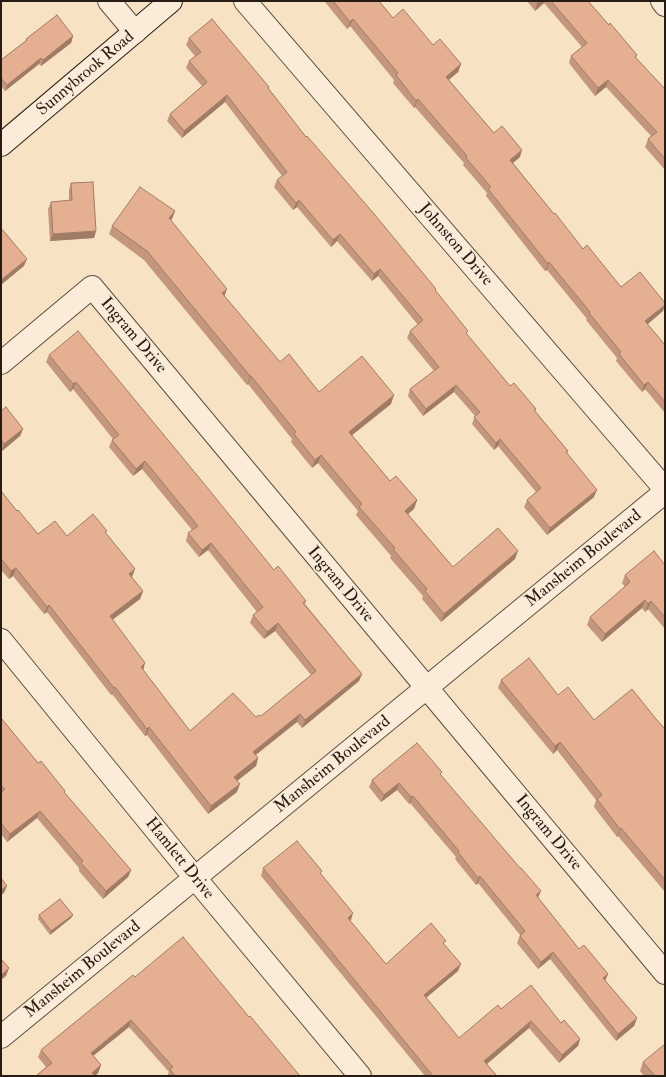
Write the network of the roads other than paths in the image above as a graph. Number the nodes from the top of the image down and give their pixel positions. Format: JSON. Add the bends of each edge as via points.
{"nodes":[{"id":1,"x":109,"y":1,"type":"edge"},
{"id":2,"x":171,"y":1,"type":"edge"},
{"id":3,"x":245,"y":1,"type":"edge"},
{"id":4,"x":662,"y":1,"type":"edge"},
{"id":5,"x":665,"y":5,"type":"edge"},
{"id":6,"x":135,"y":32,"type":"junction"},
{"id":7,"x":1,"y":145,"type":"edge"},
{"id":8,"x":1,"y":363,"type":"edge"},
{"id":9,"x":665,"y":491,"type":"edge"},
{"id":10,"x":1,"y":640,"type":"edge"},
{"id":11,"x":427,"y":688,"type":"junction"},
{"id":12,"x":195,"y":878,"type":"junction"},
{"id":13,"x":665,"y":973,"type":"edge"},
{"id":14,"x":1,"y":1037,"type":"edge"},
{"id":15,"x":360,"y":1076,"type":"edge"}],
"edges":[{"from":1,"to":6,"type":"street"},
{"from":2,"to":6,"type":"street","name":"Sunnybrook Road"},
{"from":3,"to":9,"type":"street","name":"Johnston Drive"},
{"from":4,"to":5,"type":"street"},
{"from":6,"to":7,"type":"street","name":"Sunnybrook Road"},
{"from":8,"to":11,"type":"street","name":"Ingram Drive","via":[[92,287]]},
{"from":9,"to":11,"type":"street","name":"Mansheim Boulevard"},
{"from":10,"to":12,"type":"street","name":"Hamlett Drive"},
{"from":11,"to":12,"type":"street","name":"Mansheim Boulevard"},
{"from":11,"to":13,"type":"street","name":"Ingram Drive"},
{"from":12,"to":14,"type":"street","name":"Mansheim Boulevard"},
{"from":12,"to":15,"type":"street","name":"Hamlett Drive"}]}
